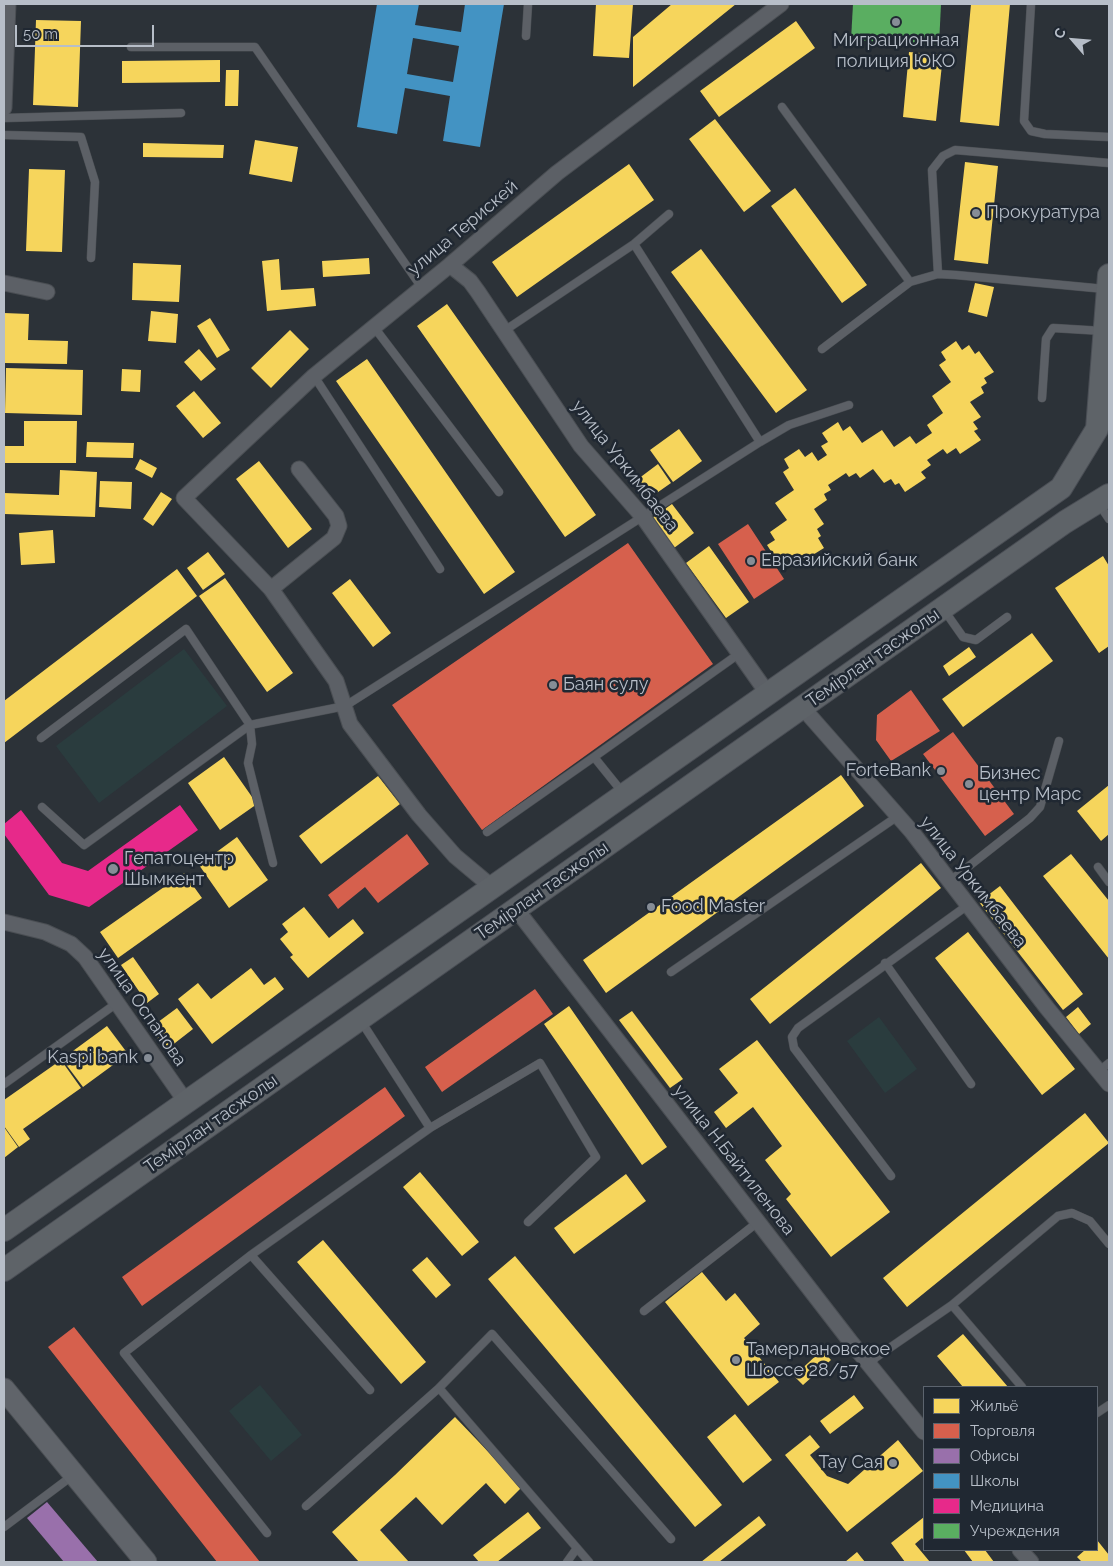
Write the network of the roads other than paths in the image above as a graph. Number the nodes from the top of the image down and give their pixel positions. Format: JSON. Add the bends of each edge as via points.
{"nodes":[{"id":1,"x":8,"y":4,"type":"edge"},
{"id":2,"x":528,"y":4,"type":"edge"},
{"id":3,"x":781,"y":4,"type":"edge"},
{"id":4,"x":1031,"y":4,"type":"edge"},
{"id":5,"x":526,"y":36,"type":"dead end"},
{"id":6,"x":131,"y":47,"type":"dead end"},
{"id":7,"x":782,"y":106,"type":"dead end"},
{"id":8,"x":4,"y":108,"type":"edge"},
{"id":9,"x":181,"y":113,"type":"dead end"},
{"id":10,"x":4,"y":118,"type":"edge"},
{"id":11,"x":4,"y":135,"type":"edge"},
{"id":12,"x":1109,"y":137,"type":"edge"},
{"id":13,"x":1109,"y":163,"type":"edge"},
{"id":14,"x":669,"y":214,"type":"dead end"},
{"id":15,"x":634,"y":244,"type":"junction"},
{"id":16,"x":90,"y":258,"type":"dead end"},
{"id":17,"x":450,"y":265,"type":"junction"},
{"id":18,"x":938,"y":274,"type":"junction"},
{"id":19,"x":910,"y":282,"type":"junction"},
{"id":20,"x":4,"y":283,"type":"edge"},
{"id":21,"x":1109,"y":284,"type":"edge"},
{"id":22,"x":422,"y":288,"type":"junction"},
{"id":23,"x":47,"y":292,"type":"dead end"},
{"id":24,"x":374,"y":326,"type":"junction"},
{"id":25,"x":504,"y":331,"type":"junction"},
{"id":26,"x":1105,"y":332,"type":"junction"},
{"id":27,"x":822,"y":349,"type":"dead end"},
{"id":28,"x":1106,"y":360,"type":"edge"},
{"id":29,"x":314,"y":376,"type":"junction"},
{"id":30,"x":1042,"y":398,"type":"dead end"},
{"id":31,"x":849,"y":405,"type":"dead end"},
{"id":32,"x":1103,"y":435,"type":"edge"},
{"id":33,"x":760,"y":442,"type":"junction"},
{"id":34,"x":298,"y":469,"type":"dead end"},
{"id":35,"x":1061,"y":488,"type":"junction"},
{"id":36,"x":499,"y":492,"type":"dead end"},
{"id":37,"x":1099,"y":507,"type":"edge"},
{"id":38,"x":643,"y":517,"type":"junction"},
{"id":39,"x":440,"y":569,"type":"dead end"},
{"id":40,"x":271,"y":589,"type":"junction"},
{"id":41,"x":943,"y":608,"type":"junction"},
{"id":42,"x":1007,"y":616,"type":"dead end"},
{"id":43,"x":740,"y":653,"type":"junction"},
{"id":44,"x":768,"y":694,"type":"junction"},
{"id":45,"x":345,"y":706,"type":"junction"},
{"id":46,"x":802,"y":707,"type":"junction"},
{"id":47,"x":250,"y":726,"type":"junction"},
{"id":48,"x":41,"y":738,"type":"dead end"},
{"id":49,"x":1059,"y":741,"type":"dead end"},
{"id":50,"x":594,"y":757,"type":"junction"},
{"id":51,"x":624,"y":795,"type":"junction"},
{"id":52,"x":42,"y":807,"type":"dead end"},
{"id":53,"x":898,"y":816,"type":"junction"},
{"id":54,"x":487,"y":832,"type":"dead end"},
{"id":55,"x":273,"y":863,"type":"dead end"},
{"id":56,"x":1098,"y":867,"type":"dead end"},
{"id":57,"x":950,"y":880,"type":"junction"},
{"id":58,"x":1109,"y":882,"type":"edge"},
{"id":59,"x":492,"y":887,"type":"junction"},
{"id":60,"x":968,"y":905,"type":"junction"},
{"id":61,"x":516,"y":909,"type":"junction"},
{"id":62,"x":4,"y":922,"type":"edge"},
{"id":63,"x":885,"y":963,"type":"junction"},
{"id":64,"x":671,"y":972,"type":"dead end"},
{"id":65,"x":117,"y":1003,"type":"junction"},
{"id":66,"x":360,"y":1019,"type":"junction"},
{"id":67,"x":1104,"y":1067,"type":"edge"},
{"id":68,"x":4,"y":1084,"type":"edge"},
{"id":69,"x":971,"y":1084,"type":"dead end"},
{"id":70,"x":1109,"y":1084,"type":"edge"},
{"id":71,"x":186,"y":1102,"type":"junction"},
{"id":72,"x":430,"y":1128,"type":"junction"},
{"id":73,"x":891,"y":1176,"type":"dead end"},
{"id":74,"x":528,"y":1222,"type":"dead end"},
{"id":75,"x":758,"y":1222,"type":"junction"},
{"id":76,"x":4,"y":1230,"type":"edge"},
{"id":77,"x":1109,"y":1244,"type":"edge"},
{"id":78,"x":251,"y":1255,"type":"junction"},
{"id":79,"x":4,"y":1270,"type":"edge"},
{"id":80,"x":952,"y":1305,"type":"junction"},
{"id":81,"x":644,"y":1311,"type":"dead end"},
{"id":82,"x":870,"y":1366,"type":"junction"},
{"id":83,"x":1021,"y":1386,"type":"edge"},
{"id":84,"x":438,"y":1388,"type":"junction"},
{"id":85,"x":4,"y":1389,"type":"edge"},
{"id":86,"x":370,"y":1390,"type":"dead end"},
{"id":87,"x":1109,"y":1405,"type":"edge"},
{"id":88,"x":1098,"y":1412,"type":"edge"},
{"id":89,"x":923,"y":1431,"type":"edge"},
{"id":90,"x":74,"y":1474,"type":"junction"},
{"id":91,"x":306,"y":1506,"type":"dead end"},
{"id":92,"x":4,"y":1527,"type":"edge"},
{"id":93,"x":267,"y":1533,"type":"dead end"},
{"id":94,"x":671,"y":1539,"type":"dead end"},
{"id":95,"x":577,"y":1548,"type":"junction"},
{"id":96,"x":146,"y":1562,"type":"edge"},
{"id":97,"x":567,"y":1562,"type":"edge"},
{"id":98,"x":589,"y":1562,"type":"edge"}],
"edges":[{"from":1,"to":8,"type":"street"},
{"from":2,"to":5,"type":"lane"},
{"from":3,"to":17,"type":"street","name":"улица Терискей","via":[[557,173]]},
{"from":4,"to":12,"type":"lane","via":[[1024,121],[1031,131],[1044,134]]},
{"from":6,"to":22,"type":"lane","via":[[255,46]]},
{"from":7,"to":19,"type":"lane"},
{"from":9,"to":10,"type":"lane"},
{"from":11,"to":16,"type":"lane","via":[[81,137],[95,182]]},
{"from":13,"to":18,"type":"lane","via":[[954,150],[943,156],[932,170]]},
{"from":14,"to":15,"type":"lane"},
{"from":15,"to":25,"type":"lane"},
{"from":15,"to":33,"type":"lane"},
{"from":17,"to":22,"type":"street","name":"улица Терискей"},
{"from":17,"to":25,"type":"street","name":"улица Уркимбаева","via":[[470,281]]},
{"from":18,"to":19,"type":"lane"},
{"from":18,"to":21,"type":"lane"},
{"from":19,"to":27,"type":"lane"},
{"from":20,"to":23,"type":"street"},
{"from":21,"to":26,"type":"main road"},
{"from":22,"to":24,"type":"street","name":"улица Терискей"},
{"from":24,"to":29,"type":"street","name":"улица Терискей"},
{"from":24,"to":36,"type":"lane"},
{"from":25,"to":38,"type":"street","name":"улица Уркимбаева","via":[[581,446]]},
{"from":26,"to":28,"type":"main road"},
{"from":26,"to":30,"type":"lane","via":[[1053,328],[1046,338]]},
{"from":28,"to":32,"type":"main road"},
{"from":29,"to":39,"type":"lane"},
{"from":29,"to":40,"type":"street","name":"улица Терискей","via":[[184,498]]},
{"from":31,"to":33,"type":"lane","via":[[789,425]]},
{"from":32,"to":35,"type":"main road"},
{"from":33,"to":38,"type":"lane"},
{"from":34,"to":40,"type":"street","via":[[336,516],[338,526],[334,538]]},
{"from":35,"to":37,"type":"main road"},
{"from":35,"to":44,"type":"main road","name":"Темірлан тасжолы"},
{"from":37,"to":41,"type":"main road","name":"Темірлан тасжолы"},
{"from":38,"to":43,"type":"street","name":"улица Уркимбаева"},
{"from":38,"to":45,"type":"lane"},
{"from":40,"to":45,"type":"street","via":[[336,681]]},
{"from":41,"to":42,"type":"lane","via":[[963,638],[976,640]]},
{"from":41,"to":46,"type":"main road","name":"Темірлан тасжолы"},
{"from":43,"to":44,"type":"street","name":"улица Уркимбаева"},
{"from":43,"to":50,"type":"lane"},
{"from":44,"to":51,"type":"main road","name":"Темірлан тасжолы"},
{"from":45,"to":47,"type":"lane"},
{"from":45,"to":59,"type":"street","via":[[350,724],[419,815],[455,856]]},
{"from":46,"to":53,"type":"street","name":"улица Уркимбаева"},
{"from":46,"to":61,"type":"main road","name":"Темірлан тасжолы"},
{"from":47,"to":48,"type":"lane","via":[[186,629]]},
{"from":47,"to":52,"type":"lane","via":[[84,845]]},
{"from":47,"to":55,"type":"lane","via":[[252,744],[248,763]]},
{"from":49,"to":57,"type":"lane","via":[[1040,807]]},
{"from":50,"to":51,"type":"lane"},
{"from":50,"to":54,"type":"lane"},
{"from":51,"to":59,"type":"main road","name":"Темірлан тасжолы"},
{"from":53,"to":57,"type":"street","name":"улица Уркимбаева"},
{"from":53,"to":64,"type":"lane"},
{"from":56,"to":58,"type":"lane"},
{"from":57,"to":60,"type":"street","name":"улица Уркимбаева"},
{"from":59,"to":71,"type":"main road","name":"Темірлан тасжолы"},
{"from":60,"to":63,"type":"lane"},
{"from":60,"to":67,"type":"street","name":"улица Уркимбаева"},
{"from":61,"to":66,"type":"main road","name":"Темірлан тасжолы"},
{"from":61,"to":75,"type":"street","name":"улица Н.Байтиленова"},
{"from":62,"to":65,"type":"street","name":"улица Оспанова","via":[[45,932],[71,944],[86,957]]},
{"from":63,"to":69,"type":"lane"},
{"from":63,"to":73,"type":"lane","via":[[798,1028],[792,1037],[794,1048]]},
{"from":65,"to":68,"type":"lane"},
{"from":65,"to":71,"type":"street","name":"улица Оспанова"},
{"from":66,"to":72,"type":"lane"},
{"from":66,"to":79,"type":"main road","name":"Темірлан тасжолы"},
{"from":67,"to":70,"type":"street","name":"улица Уркимбаева"},
{"from":71,"to":76,"type":"main road","name":"Темірлан тасжолы"},
{"from":72,"to":74,"type":"lane","via":[[540,1063],[596,1157]]},
{"from":72,"to":78,"type":"lane"},
{"from":75,"to":81,"type":"lane"},
{"from":75,"to":82,"type":"street","name":"улица Н.Байтиленова"},
{"from":77,"to":80,"type":"lane","via":[[1090,1221],[1072,1213],[1058,1216]]},
{"from":78,"to":86,"type":"lane"},
{"from":78,"to":93,"type":"lane","via":[[124,1353]]},
{"from":80,"to":82,"type":"lane","via":[[875,1358]]},
{"from":80,"to":83,"type":"lane"},
{"from":82,"to":89,"type":"street","name":"улица Н.Байтиленова"},
{"from":84,"to":91,"type":"lane"},
{"from":84,"to":94,"type":"lane","via":[[492,1334]]},
{"from":84,"to":95,"type":"lane"},
{"from":85,"to":90,"type":"street"},
{"from":87,"to":88,"type":"lane"},
{"from":90,"to":92,"type":"lane"},
{"from":90,"to":96,"type":"street"},
{"from":95,"to":97,"type":"lane"},
{"from":95,"to":98,"type":"lane"}]}
